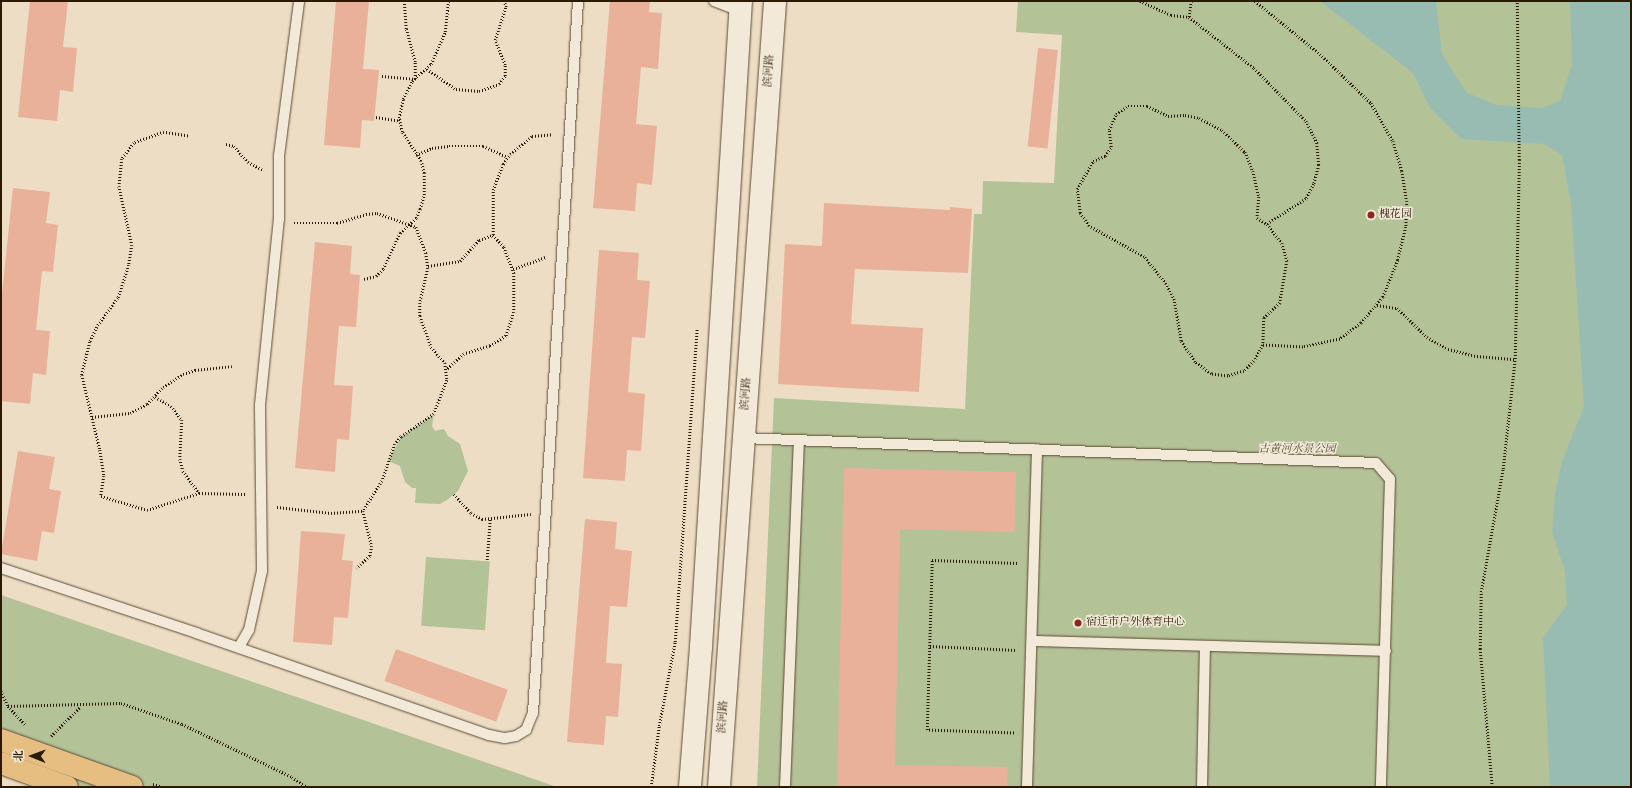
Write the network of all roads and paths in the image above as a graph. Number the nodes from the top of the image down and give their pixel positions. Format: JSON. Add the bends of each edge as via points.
{"nodes":[{"id":1,"x":299,"y":1,"type":"edge"},
{"id":2,"x":404,"y":1,"type":"edge"},
{"id":3,"x":448,"y":1,"type":"edge"},
{"id":4,"x":504,"y":1,"type":"edge"},
{"id":5,"x":578,"y":1,"type":"edge"},
{"id":6,"x":714,"y":1,"type":"edge"},
{"id":7,"x":774,"y":1,"type":"edge"},
{"id":8,"x":1140,"y":1,"type":"edge"},
{"id":9,"x":1191,"y":1,"type":"edge"},
{"id":10,"x":1255,"y":1,"type":"edge"},
{"id":11,"x":1517,"y":1,"type":"edge"},
{"id":12,"x":741,"y":6,"type":"edge"},
{"id":13,"x":1189,"y":17,"type":"junction"},
{"id":14,"x":427,"y":68,"type":"junction"},
{"id":15,"x":382,"y":76,"type":"dead end"},
{"id":16,"x":415,"y":79,"type":"junction"},
{"id":17,"x":376,"y":117,"type":"dead end"},
{"id":18,"x":400,"y":121,"type":"junction"},
{"id":19,"x":569,"y":134,"type":"junction"},
{"id":20,"x":188,"y":136,"type":"dead end"},
{"id":21,"x":226,"y":144,"type":"dead end"},
{"id":22,"x":416,"y":155,"type":"junction"},
{"id":23,"x":508,"y":157,"type":"junction"},
{"id":24,"x":279,"y":172,"type":"junction"},
{"id":25,"x":279,"y":222,"type":"junction"},
{"id":26,"x":410,"y":224,"type":"junction"},
{"id":27,"x":1267,"y":224,"type":"junction"},
{"id":28,"x":493,"y":235,"type":"junction"},
{"id":29,"x":561,"y":257,"type":"junction"},
{"id":30,"x":428,"y":266,"type":"junction"},
{"id":31,"x":513,"y":269,"type":"junction"},
{"id":32,"x":364,"y":278,"type":"dead end"},
{"id":33,"x":1376,"y":305,"type":"junction"},
{"id":34,"x":697,"y":323,"type":"dead end"},
{"id":35,"x":1263,"y":345,"type":"junction"},
{"id":36,"x":1515,"y":359,"type":"junction"},
{"id":37,"x":232,"y":366,"type":"dead end"},
{"id":38,"x":446,"y":370,"type":"junction"},
{"id":39,"x":155,"y":397,"type":"junction"},
{"id":40,"x":92,"y":417,"type":"junction"},
{"id":41,"x":744,"y":438,"type":"junction"},
{"id":42,"x":799,"y":440,"type":"junction"},
{"id":43,"x":1038,"y":449,"type":"junction"},
{"id":44,"x":199,"y":493,"type":"junction"},
{"id":45,"x":262,"y":494,"type":"junction"},
{"id":46,"x":454,"y":494,"type":"dead end"},
{"id":47,"x":262,"y":505,"type":"junction"},
{"id":48,"x":363,"y":511,"type":"junction"},
{"id":49,"x":545,"y":513,"type":"junction"},
{"id":50,"x":490,"y":519,"type":"junction"},
{"id":51,"x":487,"y":560,"type":"dead end"},
{"id":52,"x":1034,"y":563,"type":"junction"},
{"id":53,"x":1,"y":568,"type":"edge"},
{"id":54,"x":357,"y":568,"type":"dead end"},
{"id":55,"x":706,"y":574,"type":"junction"},
{"id":56,"x":1031,"y":645,"type":"junction"},
{"id":57,"x":930,"y":646,"type":"junction"},
{"id":58,"x":1205,"y":646,"type":"junction"},
{"id":59,"x":239,"y":647,"type":"junction"},
{"id":60,"x":1386,"y":651,"type":"junction"},
{"id":61,"x":1,"y":691,"type":"edge"},
{"id":62,"x":8,"y":706,"type":"junction"},
{"id":63,"x":81,"y":706,"type":"junction"},
{"id":64,"x":28,"y":728,"type":"dead end"},
{"id":65,"x":1029,"y":733,"type":"junction"},
{"id":66,"x":48,"y":739,"type":"dead end"},
{"id":67,"x":1,"y":740,"type":"edge"},
{"id":68,"x":1,"y":763,"type":"edge"},
{"id":69,"x":67,"y":787,"type":"edge"},
{"id":70,"x":132,"y":787,"type":"edge"},
{"id":71,"x":307,"y":787,"type":"edge"},
{"id":72,"x":651,"y":787,"type":"edge"},
{"id":73,"x":681,"y":787,"type":"edge"},
{"id":74,"x":690,"y":787,"type":"edge"},
{"id":75,"x":719,"y":787,"type":"edge"},
{"id":76,"x":785,"y":787,"type":"edge"},
{"id":77,"x":1027,"y":787,"type":"edge"},
{"id":78,"x":1202,"y":787,"type":"edge"},
{"id":79,"x":1381,"y":787,"type":"edge"},
{"id":80,"x":1492,"y":787,"type":"edge"}],
"edges":[{"from":1,"to":24,"type":"lane"},
{"from":2,"to":16,"type":"path","via":[[406,29],[415,62]]},
{"from":3,"to":14,"type":"path","via":[[445,32]]},
{"from":4,"to":14,"type":"path","via":[[506,7],[495,40],[505,66],[504,76],[499,84],[479,91],[456,89]]},
{"from":5,"to":19,"type":"lane"},
{"from":6,"to":12,"type":"lane"},
{"from":7,"to":41,"type":"main road","name":"滨河路"},
{"from":8,"to":13,"type":"path","via":[[1171,16]]},
{"from":9,"to":13,"type":"path"},
{"from":10,"to":33,"type":"path","via":[[1320,54],[1371,103],[1393,141],[1402,171],[1406,227],[1398,260],[1383,298]]},
{"from":11,"to":36,"type":"path","via":[[1519,160]]},
{"from":12,"to":55,"type":"main road"},
{"from":13,"to":27,"type":"path","via":[[1254,68],[1306,122],[1317,143],[1319,164],[1314,184],[1306,199]]},
{"from":14,"to":16,"type":"path"},
{"from":15,"to":16,"type":"path"},
{"from":16,"to":18,"type":"path","via":[[403,99]]},
{"from":17,"to":18,"type":"path"},
{"from":18,"to":22,"type":"path","via":[[402,132]]},
{"from":19,"to":23,"type":"path","via":[[532,136]]},
{"from":19,"to":29,"type":"lane"},
{"from":20,"to":40,"type":"path","via":[[164,132],[134,143],[122,159],[119,186],[132,245],[129,265],[118,298],[97,327],[84,363],[83,385]]},
{"from":21,"to":24,"type":"path","via":[[240,151],[254,167]]},
{"from":22,"to":23,"type":"path","via":[[432,148],[483,146]]},
{"from":22,"to":26,"type":"path","via":[[424,173],[424,195],[416,218]]},
{"from":23,"to":28,"type":"path","via":[[493,190]]},
{"from":24,"to":25,"type":"lane"},
{"from":25,"to":26,"type":"path","via":[[318,225],[377,213]]},
{"from":25,"to":45,"type":"lane","via":[[260,405]]},
{"from":26,"to":30,"type":"path","via":[[416,227]]},
{"from":26,"to":32,"type":"path","via":[[400,233],[383,270],[376,276]]},
{"from":27,"to":35,"type":"path","via":[[1282,243],[1288,261],[1280,303],[1264,318]]},
{"from":27,"to":35,"type":"path","via":[[1257,218],[1259,197],[1245,152],[1222,130],[1199,118],[1185,115],[1168,116],[1147,106],[1128,106],[1116,114],[1109,130],[1111,147],[1105,156],[1093,161],[1077,189],[1080,213],[1089,226],[1144,257],[1166,284],[1174,300],[1181,341],[1195,362],[1211,374],[1228,376],[1244,371],[1254,361]]},
{"from":28,"to":30,"type":"path","via":[[479,240],[460,261]]},
{"from":28,"to":31,"type":"path","via":[[504,248]]},
{"from":29,"to":31,"type":"path","via":[[545,257]]},
{"from":29,"to":49,"type":"lane"},
{"from":30,"to":38,"type":"path","via":[[420,316],[431,347],[444,363]]},
{"from":31,"to":38,"type":"path","via":[[514,312],[506,336],[490,346],[464,354]]},
{"from":33,"to":35,"type":"path","via":[[1361,323],[1340,339],[1303,347]]},
{"from":33,"to":36,"type":"path","via":[[1397,308],[1427,337],[1448,349],[1477,356]]},
{"from":34,"to":72,"type":"path","via":[[675,642],[659,726]]},
{"from":36,"to":80,"type":"path","via":[[1503,469],[1482,592],[1480,649]]},
{"from":37,"to":39,"type":"path","via":[[195,370],[183,374],[170,381]]},
{"from":38,"to":48,"type":"path","via":[[447,380],[434,414],[395,444],[382,481]]},
{"from":39,"to":40,"type":"path","via":[[130,413]]},
{"from":39,"to":44,"type":"path","via":[[171,406],[182,420],[180,459],[183,471]]},
{"from":40,"to":44,"type":"path","via":[[104,476],[101,496],[147,510]]},
{"from":41,"to":42,"type":"lane"},
{"from":41,"to":75,"type":"main road","name":"滨河路"},
{"from":42,"to":43,"type":"lane"},
{"from":42,"to":76,"type":"lane"},
{"from":43,"to":52,"type":"lane"},
{"from":43,"to":60,"type":"lane","via":[[1376,463],[1390,479]]},
{"from":44,"to":45,"type":"path"},
{"from":45,"to":47,"type":"lane"},
{"from":46,"to":50,"type":"path","via":[[471,513]]},
{"from":47,"to":48,"type":"path","via":[[316,512]]},
{"from":47,"to":59,"type":"lane","via":[[262,571],[248,630]]},
{"from":48,"to":54,"type":"path","via":[[372,546],[370,556]]},
{"from":49,"to":50,"type":"path"},
{"from":49,"to":59,"type":"lane","via":[[533,713],[526,730],[516,736],[505,738],[489,735]]},
{"from":50,"to":51,"type":"path"},
{"from":52,"to":56,"type":"lane"},
{"from":52,"to":57,"type":"path","via":[[932,560]]},
{"from":53,"to":59,"type":"lane"},
{"from":55,"to":73,"type":"main road"},
{"from":55,"to":74,"type":"main road"},
{"from":56,"to":57,"type":"path"},
{"from":56,"to":58,"type":"lane"},
{"from":56,"to":65,"type":"lane"},
{"from":57,"to":65,"type":"path","via":[[927,730]]},
{"from":58,"to":60,"type":"lane"},
{"from":58,"to":78,"type":"lane"},
{"from":60,"to":79,"type":"lane"},
{"from":61,"to":62,"type":"path"},
{"from":62,"to":63,"type":"path"},
{"from":62,"to":64,"type":"path"},
{"from":63,"to":66,"type":"path"},
{"from":63,"to":71,"type":"path","via":[[121,703],[182,724],[292,777]]},
{"from":65,"to":77,"type":"lane"},
{"from":67,"to":70,"type":"main road"},
{"from":68,"to":69,"type":"main road"}]}
